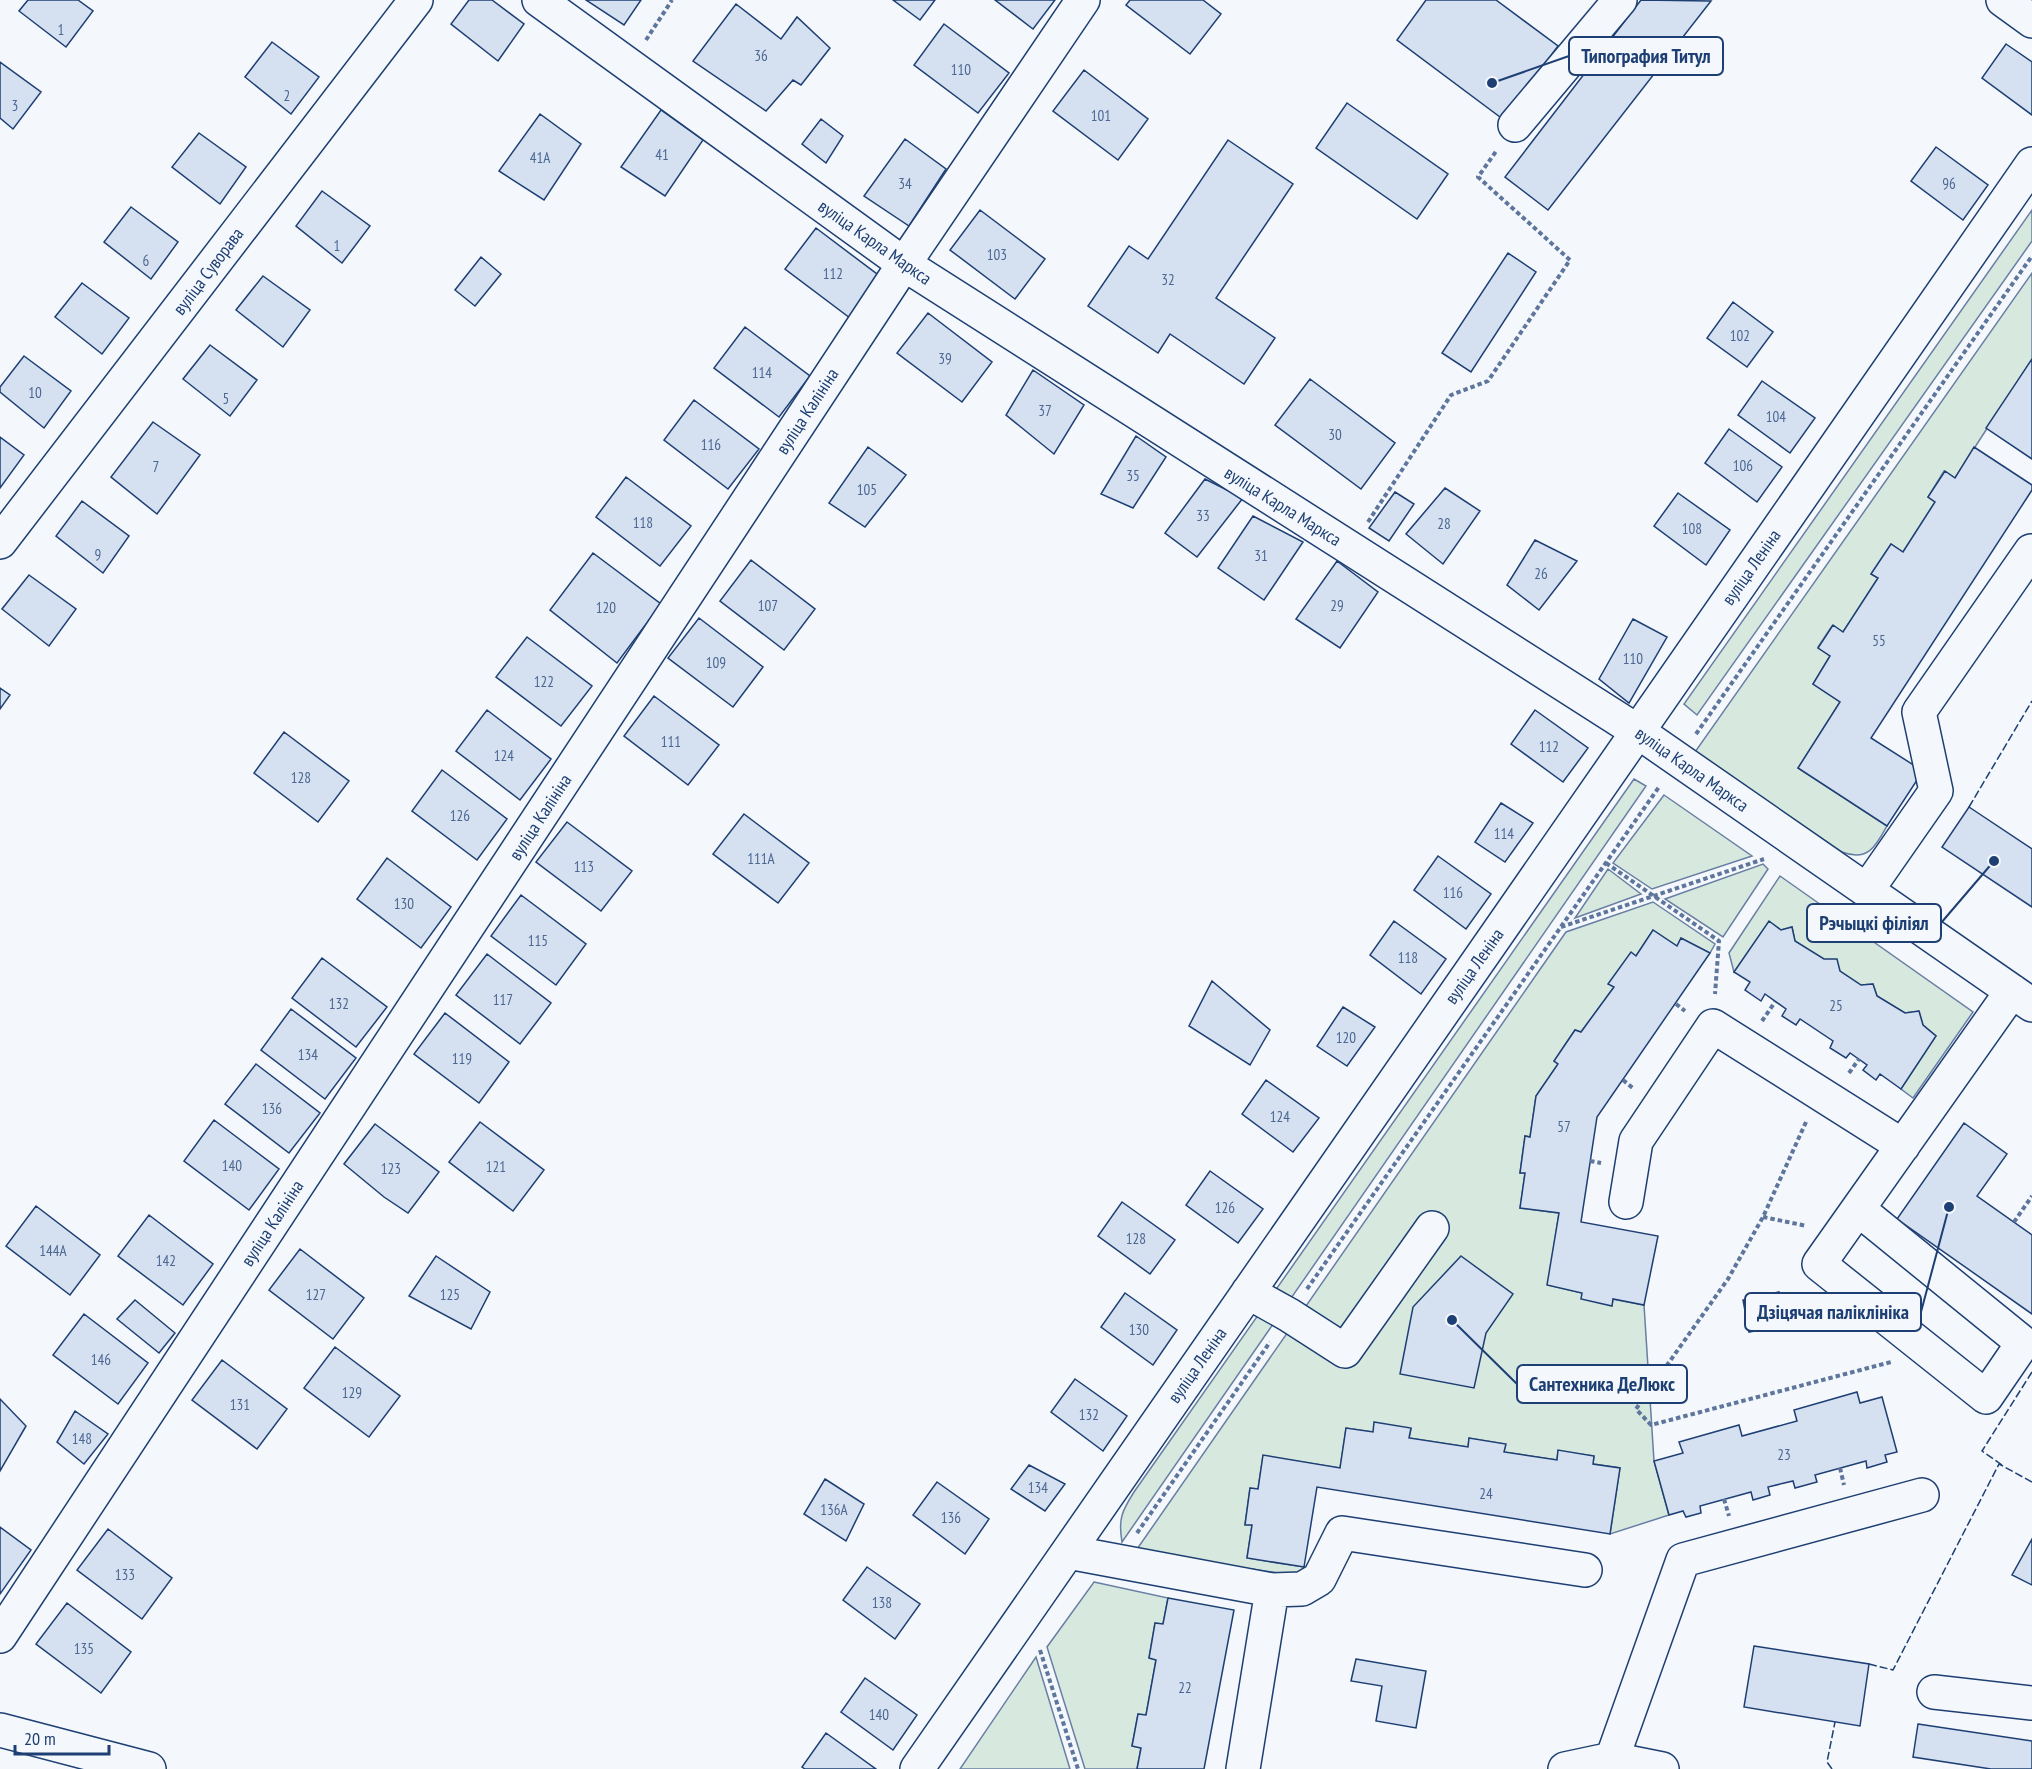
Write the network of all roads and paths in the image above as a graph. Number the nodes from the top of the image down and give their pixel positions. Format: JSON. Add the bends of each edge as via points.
{"nodes":[{"id":1,"x":416,"y":0,"type":"edge"},
{"id":2,"x":539,"y":0,"type":"edge"},
{"id":3,"x":672,"y":0,"type":"edge"},
{"id":4,"x":1083,"y":0,"type":"edge"},
{"id":5,"x":1620,"y":0,"type":"edge"},
{"id":6,"x":2003,"y":0,"type":"edge"},
{"id":7,"x":2032,"y":21,"type":"edge"},
{"id":8,"x":629,"y":65,"type":"junction"},
{"id":9,"x":1515,"y":125,"type":"joint"},
{"id":10,"x":2032,"y":164,"type":"edge"},
{"id":11,"x":2032,"y":256,"type":"edge"},
{"id":12,"x":904,"y":264,"type":"junction"},
{"id":13,"x":0,"y":542,"type":"edge"},
{"id":14,"x":1351,"y":548,"type":"junction"},
{"id":15,"x":2031,"y":551,"type":"edge"},
{"id":16,"x":1637,"y":731,"type":"junction"},
{"id":17,"x":1678,"y":759,"type":"junction"},
{"id":18,"x":1769,"y":857,"type":"dead end"},
{"id":19,"x":1606,"y":863,"type":"junction"},
{"id":20,"x":1867,"y":890,"type":"junction"},
{"id":21,"x":1653,"y":896,"type":"junction"},
{"id":22,"x":1560,"y":928,"type":"junction"},
{"id":23,"x":2022,"y":998,"type":"edge"},
{"id":24,"x":1713,"y":1026,"type":"junction"},
{"id":25,"x":1819,"y":1093,"type":"junction"},
{"id":26,"x":1903,"y":1146,"type":"junction"},
{"id":27,"x":2032,"y":1196,"type":"edge"},
{"id":28,"x":1626,"y":1202,"type":"dead end"},
{"id":29,"x":1763,"y":1217,"type":"junction"},
{"id":30,"x":1850,"y":1221,"type":"junction"},
{"id":31,"x":2014,"y":1222,"type":"dead end"},
{"id":32,"x":1432,"y":1228,"type":"dead end"},
{"id":33,"x":1248,"y":1292,"type":"junction"},
{"id":34,"x":1289,"y":1315,"type":"junction"},
{"id":35,"x":1930,"y":1352,"type":"junction"},
{"id":36,"x":1922,"y":1495,"type":"dead end"},
{"id":37,"x":1068,"y":1552,"type":"junction"},
{"id":38,"x":1117,"y":1562,"type":"junction"},
{"id":39,"x":1585,"y":1570,"type":"dead end"},
{"id":40,"x":1272,"y":1590,"type":"junction"},
{"id":41,"x":0,"y":1636,"type":"edge"},
{"id":42,"x":1031,"y":1654,"type":"dead end"},
{"id":43,"x":1934,"y":1692,"type":"dead end"},
{"id":44,"x":2032,"y":1703,"type":"edge"},
{"id":45,"x":0,"y":1730,"type":"edge"},
{"id":46,"x":1612,"y":1759,"type":"junction"},
{"id":47,"x":149,"y":1769,"type":"edge"},
{"id":48,"x":917,"y":1769,"type":"edge"},
{"id":49,"x":1077,"y":1769,"type":"edge"},
{"id":50,"x":1244,"y":1769,"type":"edge"},
{"id":51,"x":1565,"y":1769,"type":"edge"},
{"id":52,"x":1662,"y":1769,"type":"edge"}],
"edges":[{"from":1,"to":13,"type":"street","name":"вуліца Суворава"},
{"from":2,"to":8,"type":"street","name":"вуліца Карла Маркса"},
{"from":3,"to":8,"type":"path"},
{"from":4,"to":12,"type":"street","name":"вуліца Калініна"},
{"from":5,"to":9,"type":"street"},
{"from":6,"to":7,"type":"street"},
{"from":8,"to":12,"type":"street","name":"вуліца Карла Маркса"},
{"from":9,"to":14,"type":"path","via":[[1478,177],[1570,260],[1488,381],[1451,395]]},
{"from":10,"to":16,"type":"street","name":"вуліца Леніна"},
{"from":11,"to":17,"type":"path"},
{"from":12,"to":14,"type":"street","name":"вуліца Карла Маркса"},
{"from":12,"to":41,"type":"street","name":"вуліца Калініна"},
{"from":14,"to":16,"type":"street","name":"вуліца Карла Маркса"},
{"from":15,"to":20,"type":"street","via":[[1919,712],[1936,791]]},
{"from":16,"to":17,"type":"street","name":"вуліца Карла Маркса"},
{"from":16,"to":33,"type":"street","name":"вуліца Леніна"},
{"from":17,"to":19,"type":"path"},
{"from":17,"to":20,"type":"street","name":"вуліца Карла Маркса"},
{"from":18,"to":21,"type":"path"},
{"from":19,"to":21,"type":"path"},
{"from":19,"to":22,"type":"path"},
{"from":20,"to":23,"type":"street","name":"вуліца Карла Маркса"},
{"from":21,"to":22,"type":"path"},
{"from":21,"to":24,"type":"path","via":[[1719,941]]},
{"from":22,"to":34,"type":"path"},
{"from":23,"to":26,"type":"street"},
{"from":24,"to":25,"type":"street"},
{"from":24,"to":28,"type":"street","via":[[1636,1141]]},
{"from":25,"to":26,"type":"street"},
{"from":25,"to":29,"type":"path"},
{"from":26,"to":30,"type":"street"},
{"from":27,"to":31,"type":"path"},
{"from":29,"to":30,"type":"path"},
{"from":29,"to":35,"type":"path","via":[[1728,1279],[1636,1409],[1651,1425]]},
{"from":30,"to":35,"type":"street","via":[[1819,1264]]},
{"from":30,"to":35,"type":"street","via":[[2023,1343],[1986,1398]]},
{"from":32,"to":34,"type":"street","via":[[1345,1351]]},
{"from":33,"to":34,"type":"street"},
{"from":33,"to":37,"type":"street","name":"вуліца Леніна"},
{"from":34,"to":38,"type":"path"},
{"from":36,"to":46,"type":"street","via":[[1683,1560]]},
{"from":37,"to":38,"type":"street"},
{"from":37,"to":48,"type":"street","name":"вуліца Леніна"},
{"from":38,"to":40,"type":"street"},
{"from":39,"to":40,"type":"street","via":[[1342,1533],[1319,1579],[1302,1589]]},
{"from":40,"to":50,"type":"street"},
{"from":42,"to":49,"type":"path","via":[[1038,1644]]},
{"from":43,"to":44,"type":"street"},
{"from":45,"to":47,"type":"street"},
{"from":46,"to":51,"type":"street"},
{"from":46,"to":52,"type":"street"}]}
